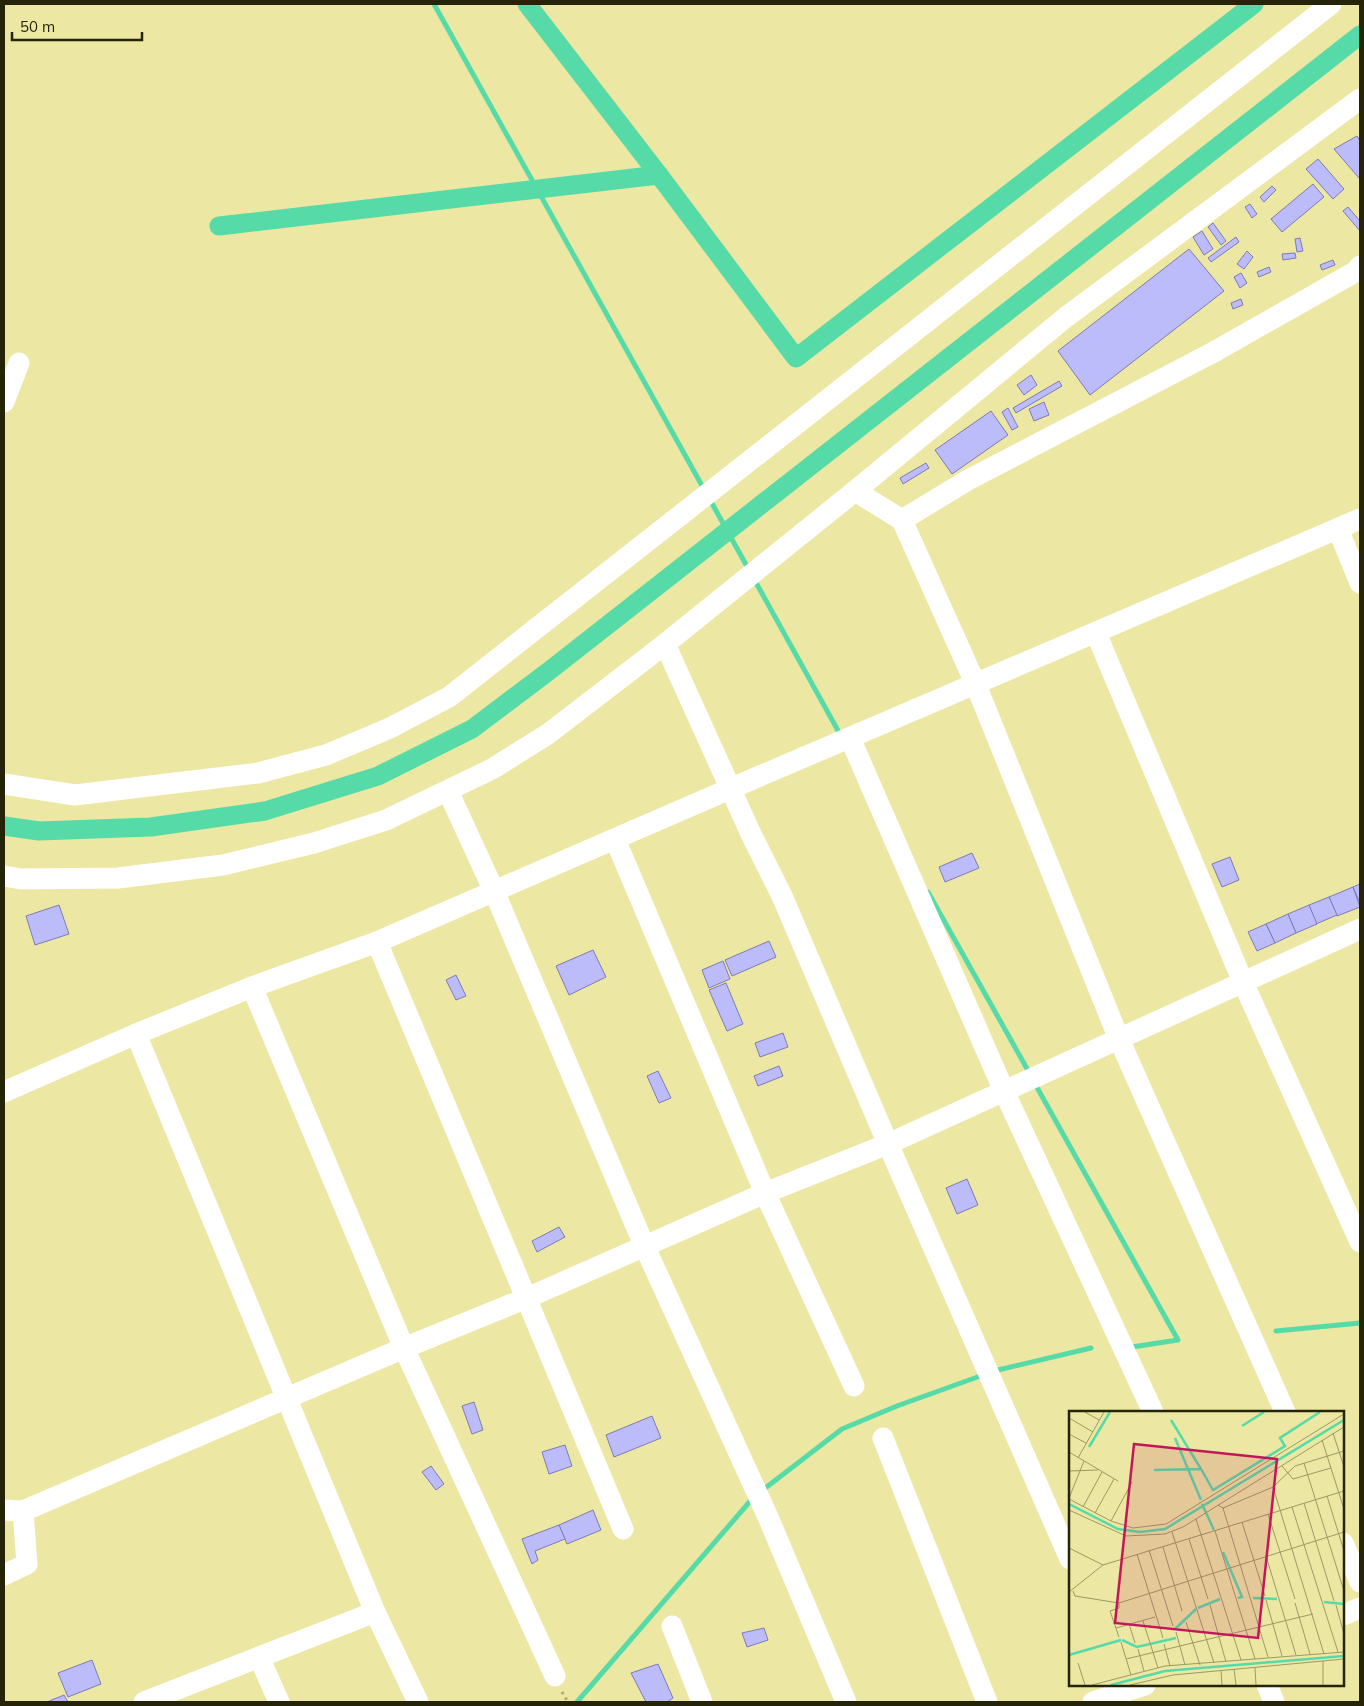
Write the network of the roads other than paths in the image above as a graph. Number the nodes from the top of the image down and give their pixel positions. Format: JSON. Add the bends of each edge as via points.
{"nodes":[{"id":1,"x":1331,"y":4,"type":"edge"},
{"id":2,"x":1360,"y":99,"type":"edge"},
{"id":3,"x":1359,"y":274,"type":"edge"},
{"id":4,"x":19,"y":363,"type":"dead end"},
{"id":5,"x":4,"y":402,"type":"edge"},
{"id":6,"x":855,"y":492,"type":"junction"},
{"id":7,"x":1360,"y":519,"type":"edge"},
{"id":8,"x":902,"y":520,"type":"junction"},
{"id":9,"x":1338,"y":529,"type":"junction"},
{"id":10,"x":1360,"y":583,"type":"edge"},
{"id":11,"x":1096,"y":634,"type":"junction"},
{"id":12,"x":665,"y":644,"type":"junction"},
{"id":13,"x":976,"y":685,"type":"junction"},
{"id":14,"x":850,"y":738,"type":"junction"},
{"id":15,"x":4,"y":784,"type":"edge"},
{"id":16,"x":732,"y":788,"type":"junction"},
{"id":17,"x":448,"y":791,"type":"junction"},
{"id":18,"x":615,"y":839,"type":"junction"},
{"id":19,"x":4,"y":876,"type":"edge"},
{"id":20,"x":494,"y":892,"type":"junction"},
{"id":21,"x":1359,"y":932,"type":"edge"},
{"id":22,"x":377,"y":942,"type":"junction"},
{"id":23,"x":1243,"y":982,"type":"junction"},
{"id":24,"x":252,"y":987,"type":"junction"},
{"id":25,"x":136,"y":1034,"type":"junction"},
{"id":26,"x":1119,"y":1039,"type":"junction"},
{"id":27,"x":1004,"y":1091,"type":"junction"},
{"id":28,"x":4,"y":1092,"type":"edge"},
{"id":29,"x":888,"y":1144,"type":"junction"},
{"id":30,"x":765,"y":1193,"type":"junction"},
{"id":31,"x":1360,"y":1242,"type":"edge"},
{"id":32,"x":644,"y":1245,"type":"junction"},
{"id":33,"x":527,"y":1298,"type":"junction"},
{"id":34,"x":404,"y":1348,"type":"junction"},
{"id":35,"x":854,"y":1386,"type":"dead end"},
{"id":36,"x":286,"y":1399,"type":"junction"},
{"id":37,"x":1153,"y":1411,"type":"edge"},
{"id":38,"x":1285,"y":1411,"type":"edge"},
{"id":39,"x":882,"y":1438,"type":"dead end"},
{"id":40,"x":14,"y":1510,"type":"edge"},
{"id":41,"x":623,"y":1529,"type":"dead end"},
{"id":42,"x":1344,"y":1545,"type":"edge"},
{"id":43,"x":1069,"y":1557,"type":"edge"},
{"id":44,"x":4,"y":1575,"type":"edge"},
{"id":45,"x":1360,"y":1582,"type":"edge"},
{"id":46,"x":1360,"y":1608,"type":"edge"},
{"id":47,"x":375,"y":1612,"type":"junction"},
{"id":48,"x":1344,"y":1615,"type":"edge"},
{"id":49,"x":672,"y":1626,"type":"dead end"},
{"id":50,"x":259,"y":1657,"type":"junction"},
{"id":51,"x":555,"y":1676,"type":"dead end"},
{"id":52,"x":1267,"y":1686,"type":"edge"},
{"id":53,"x":1133,"y":1691,"type":"edge"},
{"id":54,"x":144,"y":1702,"type":"edge"},
{"id":55,"x":279,"y":1702,"type":"edge"},
{"id":56,"x":418,"y":1702,"type":"edge"},
{"id":57,"x":702,"y":1702,"type":"edge"},
{"id":58,"x":846,"y":1702,"type":"edge"},
{"id":59,"x":987,"y":1702,"type":"edge"},
{"id":60,"x":1093,"y":1702,"type":"edge"},
{"id":61,"x":1274,"y":1702,"type":"edge"}],
"edges":[{"from":1,"to":15,"type":"street","via":[[449,697],[390,728],[326,755],[258,773],[75,795]]},
{"from":2,"to":6,"type":"street","via":[[1066,317]]},
{"from":3,"to":8,"type":"street","via":[[968,480]]},
{"from":4,"to":5,"type":"street"},
{"from":6,"to":8,"type":"street"},
{"from":6,"to":12,"type":"street"},
{"from":7,"to":9,"type":"street"},
{"from":8,"to":13,"type":"street"},
{"from":9,"to":10,"type":"street"},
{"from":9,"to":11,"type":"street"},
{"from":11,"to":13,"type":"street"},
{"from":11,"to":23,"type":"street"},
{"from":12,"to":16,"type":"street"},
{"from":12,"to":17,"type":"street","via":[[548,734],[492,769]]},
{"from":13,"to":14,"type":"street"},
{"from":13,"to":26,"type":"street"},
{"from":14,"to":16,"type":"street"},
{"from":14,"to":27,"type":"street"},
{"from":16,"to":18,"type":"street"},
{"from":16,"to":29,"type":"street"},
{"from":17,"to":19,"type":"street","via":[[386,820],[314,843],[223,865],[118,878],[21,880]]},
{"from":17,"to":20,"type":"street"},
{"from":18,"to":20,"type":"street"},
{"from":18,"to":30,"type":"street"},
{"from":20,"to":22,"type":"street"},
{"from":20,"to":32,"type":"street"},
{"from":21,"to":23,"type":"street"},
{"from":22,"to":24,"type":"street"},
{"from":22,"to":33,"type":"street"},
{"from":23,"to":26,"type":"street"},
{"from":23,"to":31,"type":"street"},
{"from":24,"to":25,"type":"street"},
{"from":24,"to":34,"type":"street"},
{"from":25,"to":28,"type":"street"},
{"from":25,"to":36,"type":"street"},
{"from":26,"to":27,"type":"street"},
{"from":26,"to":38,"type":"street"},
{"from":27,"to":29,"type":"street"},
{"from":27,"to":37,"type":"street"},
{"from":29,"to":30,"type":"street"},
{"from":29,"to":43,"type":"street"},
{"from":30,"to":32,"type":"street"},
{"from":30,"to":35,"type":"street"},
{"from":32,"to":33,"type":"street"},
{"from":32,"to":58,"type":"street","via":[[768,1517]]},
{"from":33,"to":34,"type":"street"},
{"from":33,"to":41,"type":"street"},
{"from":34,"to":36,"type":"street"},
{"from":34,"to":51,"type":"street"},
{"from":36,"to":40,"type":"street"},
{"from":36,"to":47,"type":"street"},
{"from":39,"to":59,"type":"street"},
{"from":40,"to":44,"type":"street","via":[[28,1564]]},
{"from":42,"to":45,"type":"street"},
{"from":46,"to":48,"type":"street"},
{"from":47,"to":50,"type":"street"},
{"from":47,"to":56,"type":"street"},
{"from":49,"to":57,"type":"street"},
{"from":50,"to":54,"type":"street"},
{"from":50,"to":55,"type":"street"},
{"from":52,"to":61,"type":"street"},
{"from":53,"to":60,"type":"street"}]}
